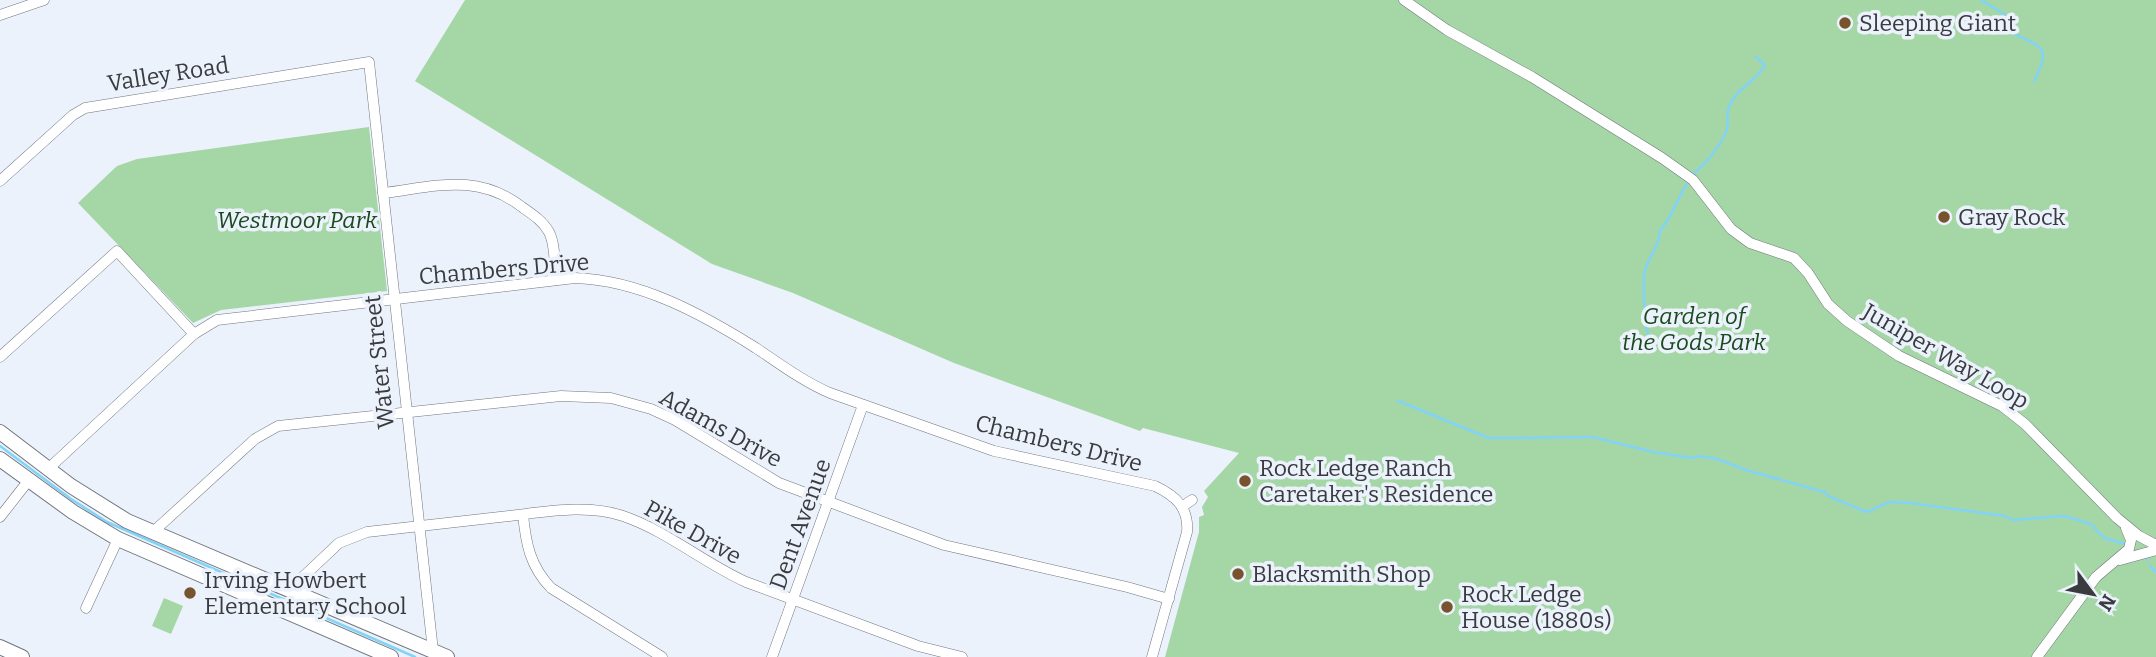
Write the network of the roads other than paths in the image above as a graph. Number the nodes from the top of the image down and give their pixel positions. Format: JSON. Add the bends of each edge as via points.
{"nodes":[{"id":1,"x":44,"y":0,"type":"edge"},
{"id":2,"x":1404,"y":0,"type":"edge"},
{"id":3,"x":0,"y":15,"type":"edge"},
{"id":4,"x":369,"y":62,"type":"joint"},
{"id":5,"x":0,"y":181,"type":"edge"},
{"id":6,"x":383,"y":193,"type":"junction"},
{"id":7,"x":556,"y":280,"type":"junction"},
{"id":8,"x":395,"y":298,"type":"junction"},
{"id":9,"x":194,"y":334,"type":"junction"},
{"id":10,"x":0,"y":357,"type":"edge"},
{"id":11,"x":863,"y":405,"type":"junction"},
{"id":12,"x":408,"y":412,"type":"junction"},
{"id":13,"x":0,"y":432,"type":"edge"},
{"id":14,"x":0,"y":459,"type":"edge"},
{"id":15,"x":48,"y":469,"type":"junction"},
{"id":16,"x":29,"y":480,"type":"junction"},
{"id":17,"x":1192,"y":500,"type":"dead end"},
{"id":18,"x":829,"y":502,"type":"junction"},
{"id":19,"x":1183,"y":506,"type":"junction"},
{"id":20,"x":523,"y":515,"type":"junction"},
{"id":21,"x":0,"y":517,"type":"edge"},
{"id":22,"x":2124,"y":525,"type":"junction"},
{"id":23,"x":419,"y":526,"type":"junction"},
{"id":24,"x":153,"y":532,"type":"junction"},
{"id":25,"x":118,"y":539,"type":"junction"},
{"id":26,"x":2156,"y":547,"type":"edge"},
{"id":27,"x":2118,"y":559,"type":"junction"},
{"id":28,"x":289,"y":590,"type":"junction"},
{"id":29,"x":1169,"y":599,"type":"junction"},
{"id":30,"x":793,"y":600,"type":"junction"},
{"id":31,"x":86,"y":608,"type":"dead end"},
{"id":32,"x":0,"y":647,"type":"edge"},
{"id":33,"x":438,"y":655,"type":"edge"},
{"id":34,"x":22,"y":657,"type":"edge"},
{"id":35,"x":391,"y":657,"type":"edge"},
{"id":36,"x":662,"y":657,"type":"edge"},
{"id":37,"x":772,"y":657,"type":"edge"},
{"id":38,"x":962,"y":657,"type":"edge"},
{"id":39,"x":1152,"y":657,"type":"edge"},
{"id":40,"x":2037,"y":657,"type":"edge"}],
"edges":[{"from":1,"to":3,"type":"street"},
{"from":2,"to":22,"type":"street","name":"Juniper Way Loop","via":[[1693,180],[1731,229],[1751,243],[1794,258],[1828,304],[1847,321],[1899,356],[2002,407],[2025,424]]},
{"from":4,"to":5,"type":"street","name":"Valley Road","via":[[85,108]]},
{"from":4,"to":6,"type":"street","name":"Water Street"},
{"from":6,"to":7,"type":"street","via":[[466,184],[503,194],[548,230]]},
{"from":6,"to":8,"type":"street","name":"Water Street"},
{"from":7,"to":8,"type":"street","name":"Chambers Drive"},
{"from":7,"to":11,"type":"street","name":"Chambers Drive","via":[[603,279],[683,308],[820,388]]},
{"from":8,"to":9,"type":"street","name":"Chambers Drive","via":[[225,318]]},
{"from":8,"to":12,"type":"street","name":"Water Street"},
{"from":9,"to":10,"type":"street","via":[[117,251]]},
{"from":9,"to":15,"type":"street","name":"Chambers Drive"},
{"from":11,"to":18,"type":"street","name":"Dent Avenue"},
{"from":11,"to":19,"type":"street","name":"Chambers Drive","via":[[994,451],[1155,486]]},
{"from":12,"to":18,"type":"street","name":"Adams Drive","via":[[561,396],[624,400],[675,420],[767,477]]},
{"from":12,"to":23,"type":"street","name":"Water Street"},
{"from":12,"to":24,"type":"street","name":"Adams Drive","via":[[271,428]]},
{"from":13,"to":15,"type":"main road"},
{"from":14,"to":16,"type":"main road"},
{"from":15,"to":24,"type":"main road","via":[[102,506]]},
{"from":16,"to":21,"type":"street"},
{"from":16,"to":25,"type":"main road"},
{"from":17,"to":19,"type":"street"},
{"from":18,"to":29,"type":"street","name":"Adams Drive","via":[[958,549]]},
{"from":18,"to":30,"type":"street","name":"Dent Avenue"},
{"from":19,"to":29,"type":"street","via":[[1187,532]]},
{"from":20,"to":23,"type":"street","name":"Pike Drive"},
{"from":20,"to":30,"type":"street","name":"Pike Drive","via":[[585,510],[620,515],[655,530],[733,577]]},
{"from":20,"to":36,"type":"street","via":[[527,546],[542,579]]},
{"from":22,"to":26,"type":"street","name":"Juniper Way Loop"},
{"from":22,"to":27,"type":"street","via":[[2131,545]]},
{"from":23,"to":28,"type":"street","name":"Pike Drive","via":[[347,538]]},
{"from":23,"to":33,"type":"street","name":"Water Street"},
{"from":24,"to":28,"type":"main road"},
{"from":25,"to":31,"type":"street"},
{"from":25,"to":35,"type":"main road"},
{"from":26,"to":27,"type":"street"},
{"from":27,"to":40,"type":"street","via":[[2088,587]]},
{"from":28,"to":33,"type":"main road"},
{"from":29,"to":39,"type":"street"},
{"from":30,"to":37,"type":"street","name":"Dent Avenue"},
{"from":30,"to":38,"type":"street","name":"Pike Drive","via":[[918,646]]},
{"from":32,"to":34,"type":"main road"}]}
